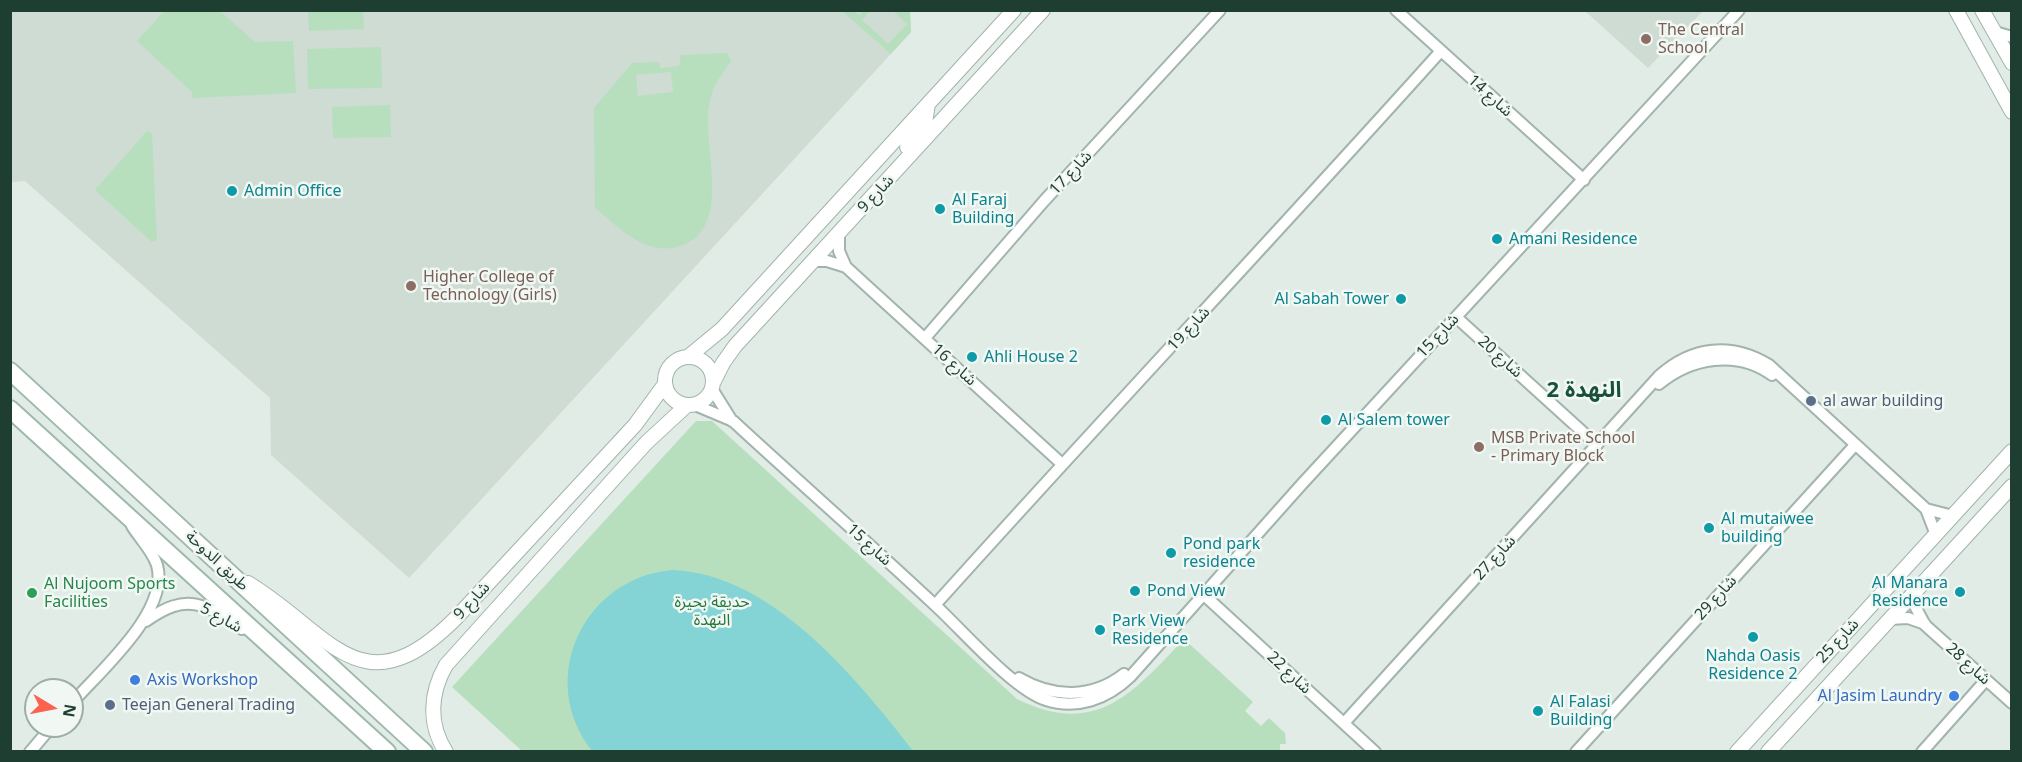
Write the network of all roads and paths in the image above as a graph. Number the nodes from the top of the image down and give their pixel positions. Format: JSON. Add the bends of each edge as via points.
{"nodes":[{"id":1,"x":1014,"y":10,"type":"edge"},
{"id":2,"x":1044,"y":10,"type":"edge"},
{"id":3,"x":1220,"y":10,"type":"edge"},
{"id":4,"x":1396,"y":10,"type":"edge"},
{"id":5,"x":1739,"y":10,"type":"edge"},
{"id":6,"x":1956,"y":10,"type":"edge"},
{"id":7,"x":1982,"y":10,"type":"edge"},
{"id":8,"x":1995,"y":32,"type":"junction"},
{"id":9,"x":2012,"y":37,"type":"edge"},
{"id":10,"x":1440,"y":52,"type":"junction"},
{"id":11,"x":2012,"y":63,"type":"edge"},
{"id":12,"x":928,"y":104,"type":"junction"},
{"id":13,"x":2012,"y":112,"type":"edge"},
{"id":14,"x":888,"y":180,"type":"junction"},
{"id":15,"x":1584,"y":180,"type":"junction"},
{"id":16,"x":839,"y":234,"type":"junction"},
{"id":17,"x":814,"y":261,"type":"junction"},
{"id":18,"x":846,"y":267,"type":"junction"},
{"id":19,"x":1456,"y":317,"type":"junction"},
{"id":20,"x":925,"y":338,"type":"junction"},
{"id":21,"x":688,"y":357,"type":"junction"},
{"id":22,"x":10,"y":371,"type":"edge"},
{"id":23,"x":665,"y":384,"type":"junction"},
{"id":24,"x":713,"y":385,"type":"junction"},
{"id":25,"x":691,"y":406,"type":"junction"},
{"id":26,"x":10,"y":410,"type":"edge"},
{"id":27,"x":733,"y":421,"type":"junction"},
{"id":28,"x":1598,"y":445,"type":"junction"},
{"id":29,"x":1854,"y":445,"type":"junction"},
{"id":30,"x":2012,"y":452,"type":"edge"},
{"id":31,"x":1062,"y":464,"type":"junction"},
{"id":32,"x":2012,"y":486,"type":"edge"},
{"id":33,"x":1926,"y":509,"type":"junction"},
{"id":34,"x":124,"y":513,"type":"junction"},
{"id":35,"x":1953,"y":516,"type":"junction"},
{"id":36,"x":1936,"y":535,"type":"junction"},
{"id":37,"x":231,"y":574,"type":"junction"},
{"id":38,"x":1916,"y":590,"type":"junction"},
{"id":39,"x":1203,"y":594,"type":"junction"},
{"id":40,"x":935,"y":605,"type":"junction"},
{"id":41,"x":1889,"y":619,"type":"junction"},
{"id":42,"x":143,"y":622,"type":"junction"},
{"id":43,"x":1925,"y":625,"type":"junction"},
{"id":44,"x":266,"y":642,"type":"junction"},
{"id":45,"x":1986,"y":680,"type":"junction"},
{"id":46,"x":84,"y":689,"type":"edge"},
{"id":47,"x":2012,"y":703,"type":"edge"},
{"id":48,"x":1344,"y":723,"type":"junction"},
{"id":49,"x":42,"y":738,"type":"edge"},
{"id":50,"x":30,"y":752,"type":"edge"},
{"id":51,"x":387,"y":752,"type":"edge"},
{"id":52,"x":424,"y":752,"type":"edge"},
{"id":53,"x":446,"y":752,"type":"edge"},
{"id":54,"x":1375,"y":752,"type":"edge"},
{"id":55,"x":1576,"y":752,"type":"edge"},
{"id":56,"x":1737,"y":752,"type":"edge"},
{"id":57,"x":1768,"y":752,"type":"edge"},
{"id":58,"x":1922,"y":752,"type":"edge"}],
"edges":[{"from":1,"to":12,"type":"street","name":"شارع 9"},
{"from":2,"to":14,"type":"street","name":"شارع 9"},
{"from":3,"to":20,"type":"street","name":"شارع 17","via":[[1044,201]]},
{"from":4,"to":10,"type":"street","name":"شارع 14"},
{"from":5,"to":15,"type":"street","name":"شارع 15"},
{"from":6,"to":13,"type":"street"},
{"from":7,"to":8,"type":"street"},
{"from":8,"to":9,"type":"street"},
{"from":8,"to":11,"type":"street"},
{"from":10,"to":15,"type":"street","name":"شارع 14"},
{"from":10,"to":31,"type":"street","name":"شارع 19"},
{"from":12,"to":14,"type":"street","via":[[922,129],[900,156]]},
{"from":12,"to":21,"type":"street","name":"شارع 9","via":[[722,329]]},
{"from":14,"to":16,"type":"street","name":"شارع 9"},
{"from":15,"to":19,"type":"street","name":"شارع 15"},
{"from":16,"to":17,"type":"street","name":"شارع 9"},
{"from":16,"to":18,"type":"street","via":[[838,251]]},
{"from":17,"to":18,"type":"street"},
{"from":17,"to":24,"type":"street","name":"شارع 9","via":[[728,354]]},
{"from":18,"to":20,"type":"street","name":"شارع 16"},
{"from":19,"to":28,"type":"street","name":"شارع 20"},
{"from":19,"to":39,"type":"street","name":"شارع 15"},
{"from":20,"to":31,"type":"street","name":"شارع 16"},
{"from":21,"to":23,"type":"street","via":[[674,362],[665,376]]},
{"from":21,"to":24,"type":"street","via":[[709,366]]},
{"from":22,"to":37,"type":"main road","name":"طريق الدوحة"},
{"from":23,"to":25,"type":"street","via":[[672,399]]},
{"from":23,"to":37,"type":"street","name":"شارع 9","via":[[635,425],[465,609],[436,638],[403,659],[369,662],[339,651],[273,600]]},
{"from":24,"to":25,"type":"street","via":[[708,397]]},
{"from":24,"to":27,"type":"street","name":"شارع 15"},
{"from":25,"to":27,"type":"street","name":"شارع 15"},
{"from":25,"to":53,"type":"street","name":"شارع 9","via":[[646,443],[446,665],[435,691],[433,711],[436,731]]},
{"from":26,"to":34,"type":"main road","name":"طريق الدوحة"},
{"from":27,"to":40,"type":"street","name":"شارع 15"},
{"from":28,"to":29,"type":"street","name":"شارع 27","via":[[1646,392],[1682,368],[1712,359],[1753,365],[1794,389]]},
{"from":28,"to":48,"type":"street","name":"شارع 27"},
{"from":29,"to":33,"type":"street","name":"شارع 27"},
{"from":29,"to":55,"type":"street","name":"شارع 29"},
{"from":30,"to":35,"type":"street","name":"شارع 25"},
{"from":31,"to":40,"type":"street","name":"شارع 19"},
{"from":32,"to":38,"type":"street","name":"شارع 25"},
{"from":33,"to":35,"type":"street","name":"شارع 27"},
{"from":33,"to":36,"type":"street","name":"شارع 27"},
{"from":34,"to":42,"type":"street","name":"شارع 5","via":[[157,567],[158,594]]},
{"from":34,"to":44,"type":"main road","name":"طريق الدوحة"},
{"from":35,"to":36,"type":"street","name":"شارع 25"},
{"from":36,"to":56,"type":"street","name":"شارع 25"},
{"from":37,"to":52,"type":"main road","name":"طريق الدوحة"},
{"from":38,"to":41,"type":"street","name":"شارع 25"},
{"from":38,"to":43,"type":"street","via":[[1916,608]]},
{"from":39,"to":40,"type":"street","name":"شارع 15","via":[[1140,664],[1107,685],[1079,693],[1046,690],[1005,671]]},
{"from":39,"to":48,"type":"street","name":"شارع 22"},
{"from":41,"to":43,"type":"street","name":"شارع 28","via":[[1908,618]]},
{"from":41,"to":57,"type":"street","name":"شارع 25"},
{"from":42,"to":44,"type":"street","name":"شارع 5","via":[[176,605],[200,604]]},
{"from":42,"to":46,"type":"street","name":"شارع 5"},
{"from":43,"to":45,"type":"street","name":"شارع 28"},
{"from":44,"to":51,"type":"main road","name":"طريق الدوحة"},
{"from":45,"to":47,"type":"street","name":"شارع 28"},
{"from":45,"to":58,"type":"street"},
{"from":48,"to":54,"type":"street","name":"شارع 22"},
{"from":49,"to":50,"type":"street"}]}
